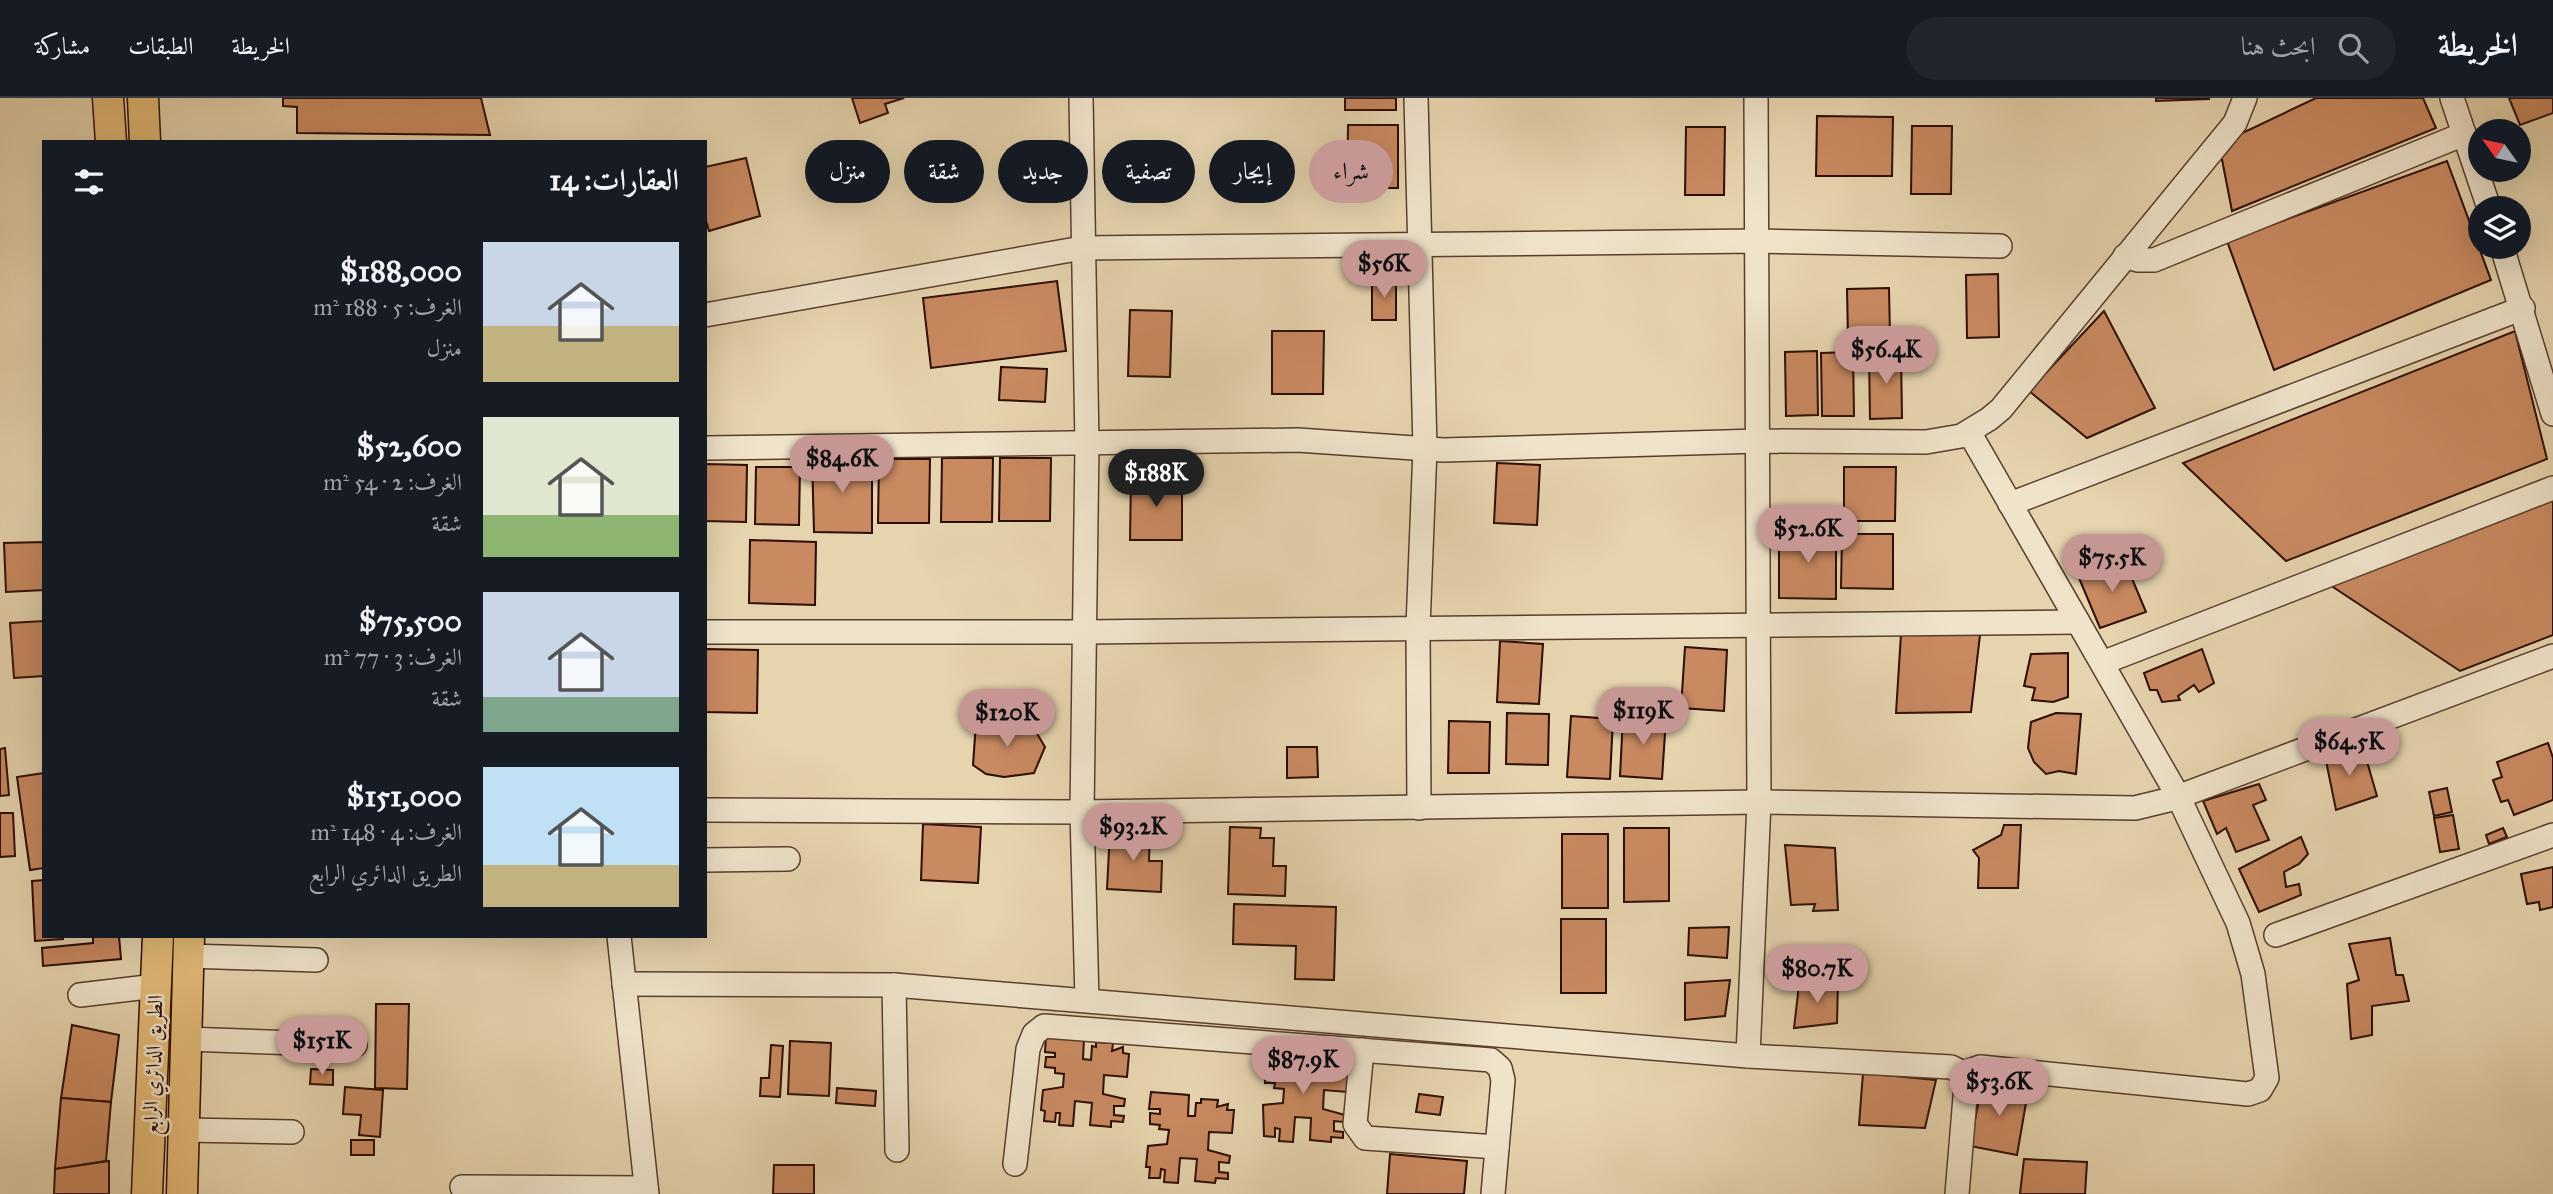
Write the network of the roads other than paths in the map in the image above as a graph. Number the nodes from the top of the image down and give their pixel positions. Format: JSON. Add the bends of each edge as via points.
{"nodes":[{"id":1,"x":108,"y":98,"type":"edge"},
{"id":2,"x":143,"y":98,"type":"edge"},
{"id":3,"x":1080,"y":98,"type":"edge"},
{"id":4,"x":1416,"y":98,"type":"edge"},
{"id":5,"x":1756,"y":98,"type":"edge"},
{"id":6,"x":2245,"y":98,"type":"edge"},
{"id":7,"x":2452,"y":98,"type":"edge"},
{"id":8,"x":2464,"y":134,"type":"junction"},
{"id":9,"x":111,"y":140,"type":"edge"},
{"id":10,"x":145,"y":140,"type":"edge"},
{"id":11,"x":2485,"y":196,"type":"edge"},
{"id":12,"x":1758,"y":241,"type":"junction"},
{"id":13,"x":1421,"y":243,"type":"junction"},
{"id":14,"x":2000,"y":246,"type":"dead end"},
{"id":15,"x":1082,"y":248,"type":"junction"},
{"id":16,"x":2125,"y":256,"type":"junction"},
{"id":17,"x":2506,"y":259,"type":"edge"},
{"id":18,"x":2523,"y":308,"type":"junction"},
{"id":19,"x":707,"y":315,"type":"edge"},
{"id":20,"x":2553,"y":414,"type":"edge"},
{"id":21,"x":1969,"y":432,"type":"junction"},
{"id":22,"x":1759,"y":441,"type":"junction"},
{"id":23,"x":1087,"y":445,"type":"junction"},
{"id":24,"x":707,"y":448,"type":"edge"},
{"id":25,"x":1425,"y":448,"type":"junction"},
{"id":26,"x":2553,"y":488,"type":"edge"},
{"id":27,"x":2010,"y":504,"type":"junction"},
{"id":28,"x":2078,"y":622,"type":"junction"},
{"id":29,"x":1760,"y":625,"type":"junction"},
{"id":30,"x":1418,"y":627,"type":"junction"},
{"id":31,"x":707,"y":632,"type":"edge"},
{"id":32,"x":1083,"y":632,"type":"junction"},
{"id":33,"x":2553,"y":656,"type":"edge"},
{"id":34,"x":2102,"y":663,"type":"junction"},
{"id":35,"x":2178,"y":796,"type":"junction"},
{"id":36,"x":1759,"y":802,"type":"junction"},
{"id":37,"x":1419,"y":808,"type":"junction"},
{"id":38,"x":707,"y":810,"type":"edge"},
{"id":39,"x":1082,"y":811,"type":"junction"},
{"id":40,"x":2553,"y":835,"type":"edge"},
{"id":41,"x":788,"y":859,"type":"dead end"},
{"id":42,"x":707,"y":860,"type":"edge"},
{"id":43,"x":2276,"y":935,"type":"dead end"},
{"id":44,"x":158,"y":938,"type":"edge"},
{"id":45,"x":619,"y":938,"type":"edge"},
{"id":46,"x":189,"y":946,"type":"edge"},
{"id":47,"x":316,"y":960,"type":"dead end"},
{"id":48,"x":624,"y":984,"type":"junction"},
{"id":49,"x":894,"y":985,"type":"junction"},
{"id":50,"x":156,"y":986,"type":"junction"},
{"id":51,"x":80,"y":995,"type":"dead end"},
{"id":52,"x":1087,"y":1000,"type":"junction"},
{"id":53,"x":186,"y":1039,"type":"junction"},
{"id":54,"x":355,"y":1045,"type":"dead end"},
{"id":55,"x":1362,"y":1050,"type":"junction"},
{"id":56,"x":1748,"y":1056,"type":"junction"},
{"id":57,"x":1963,"y":1073,"type":"junction"},
{"id":58,"x":183,"y":1130,"type":"junction"},
{"id":59,"x":292,"y":1132,"type":"dead end"},
{"id":60,"x":1497,"y":1147,"type":"junction"},
{"id":61,"x":897,"y":1150,"type":"dead end"},
{"id":62,"x":1015,"y":1164,"type":"dead end"},
{"id":63,"x":462,"y":1187,"type":"dead end"},
{"id":64,"x":647,"y":1191,"type":"edge"},
{"id":65,"x":147,"y":1194,"type":"edge"},
{"id":66,"x":182,"y":1194,"type":"edge"},
{"id":67,"x":1493,"y":1194,"type":"edge"},
{"id":68,"x":1957,"y":1194,"type":"edge"}],
"edges":[{"from":1,"to":9,"type":"main road"},
{"from":2,"to":10,"type":"main road"},
{"from":3,"to":15,"type":"street"},
{"from":4,"to":13,"type":"street"},
{"from":5,"to":12,"type":"street"},
{"from":6,"to":16,"type":"street","via":[[2235,123]]},
{"from":7,"to":8,"type":"street"},
{"from":8,"to":11,"type":"street"},
{"from":8,"to":16,"type":"street","via":[[2154,260]]},
{"from":12,"to":13,"type":"street"},
{"from":12,"to":14,"type":"street"},
{"from":12,"to":22,"type":"street"},
{"from":13,"to":15,"type":"street"},
{"from":13,"to":25,"type":"street"},
{"from":15,"to":19,"type":"street"},
{"from":15,"to":23,"type":"street"},
{"from":16,"to":21,"type":"street","via":[[2001,409]]},
{"from":17,"to":18,"type":"street"},
{"from":18,"to":20,"type":"street"},
{"from":18,"to":27,"type":"street"},
{"from":21,"to":22,"type":"street","via":[[1926,442]]},
{"from":21,"to":27,"type":"street"},
{"from":22,"to":25,"type":"street"},
{"from":22,"to":29,"type":"street"},
{"from":23,"to":24,"type":"street"},
{"from":23,"to":25,"type":"street","via":[[1298,440]]},
{"from":23,"to":32,"type":"street"},
{"from":25,"to":30,"type":"street"},
{"from":26,"to":34,"type":"street"},
{"from":27,"to":28,"type":"street"},
{"from":28,"to":29,"type":"street"},
{"from":28,"to":34,"type":"street"},
{"from":29,"to":30,"type":"street"},
{"from":29,"to":36,"type":"street"},
{"from":30,"to":32,"type":"street"},
{"from":30,"to":37,"type":"street"},
{"from":31,"to":32,"type":"street"},
{"from":32,"to":39,"type":"street"},
{"from":33,"to":35,"type":"street"},
{"from":34,"to":35,"type":"street"},
{"from":35,"to":36,"type":"street","via":[[2118,810]]},
{"from":35,"to":57,"type":"street","via":[[2245,939],[2265,1056],[2265,1085],[2248,1094],[1980,1068]]},
{"from":36,"to":37,"type":"street"},
{"from":36,"to":56,"type":"street"},
{"from":37,"to":39,"type":"street"},
{"from":38,"to":39,"type":"street"},
{"from":39,"to":52,"type":"street"},
{"from":40,"to":43,"type":"street"},
{"from":41,"to":42,"type":"street"},
{"from":44,"to":50,"type":"main road","name":"الطريق الدائري الرابع"},
{"from":45,"to":48,"type":"street"},
{"from":46,"to":47,"type":"street"},
{"from":46,"to":53,"type":"main road","name":"الطريق الدائري الرابع"},
{"from":48,"to":49,"type":"street"},
{"from":48,"to":64,"type":"street"},
{"from":49,"to":52,"type":"street"},
{"from":49,"to":61,"type":"street"},
{"from":50,"to":51,"type":"street"},
{"from":50,"to":65,"type":"main road","name":"الطريق الدائري الرابع"},
{"from":52,"to":56,"type":"street"},
{"from":53,"to":54,"type":"street"},
{"from":53,"to":58,"type":"main road","name":"الطريق الدائري الرابع"},
{"from":55,"to":60,"type":"street","via":[[1496,1063],[1503,1080]]},
{"from":55,"to":60,"type":"street","via":[[1355,1124],[1365,1138]]},
{"from":55,"to":62,"type":"street","via":[[1044,1026],[1034,1034],[1028,1049]]},
{"from":56,"to":57,"type":"street","via":[[1951,1067]]},
{"from":57,"to":68,"type":"street","via":[[1966,1086]]},
{"from":58,"to":59,"type":"street"},
{"from":58,"to":66,"type":"main road","name":"الطريق الدائري الرابع"},
{"from":60,"to":67,"type":"street"},
{"from":63,"to":64,"type":"street"}]}
